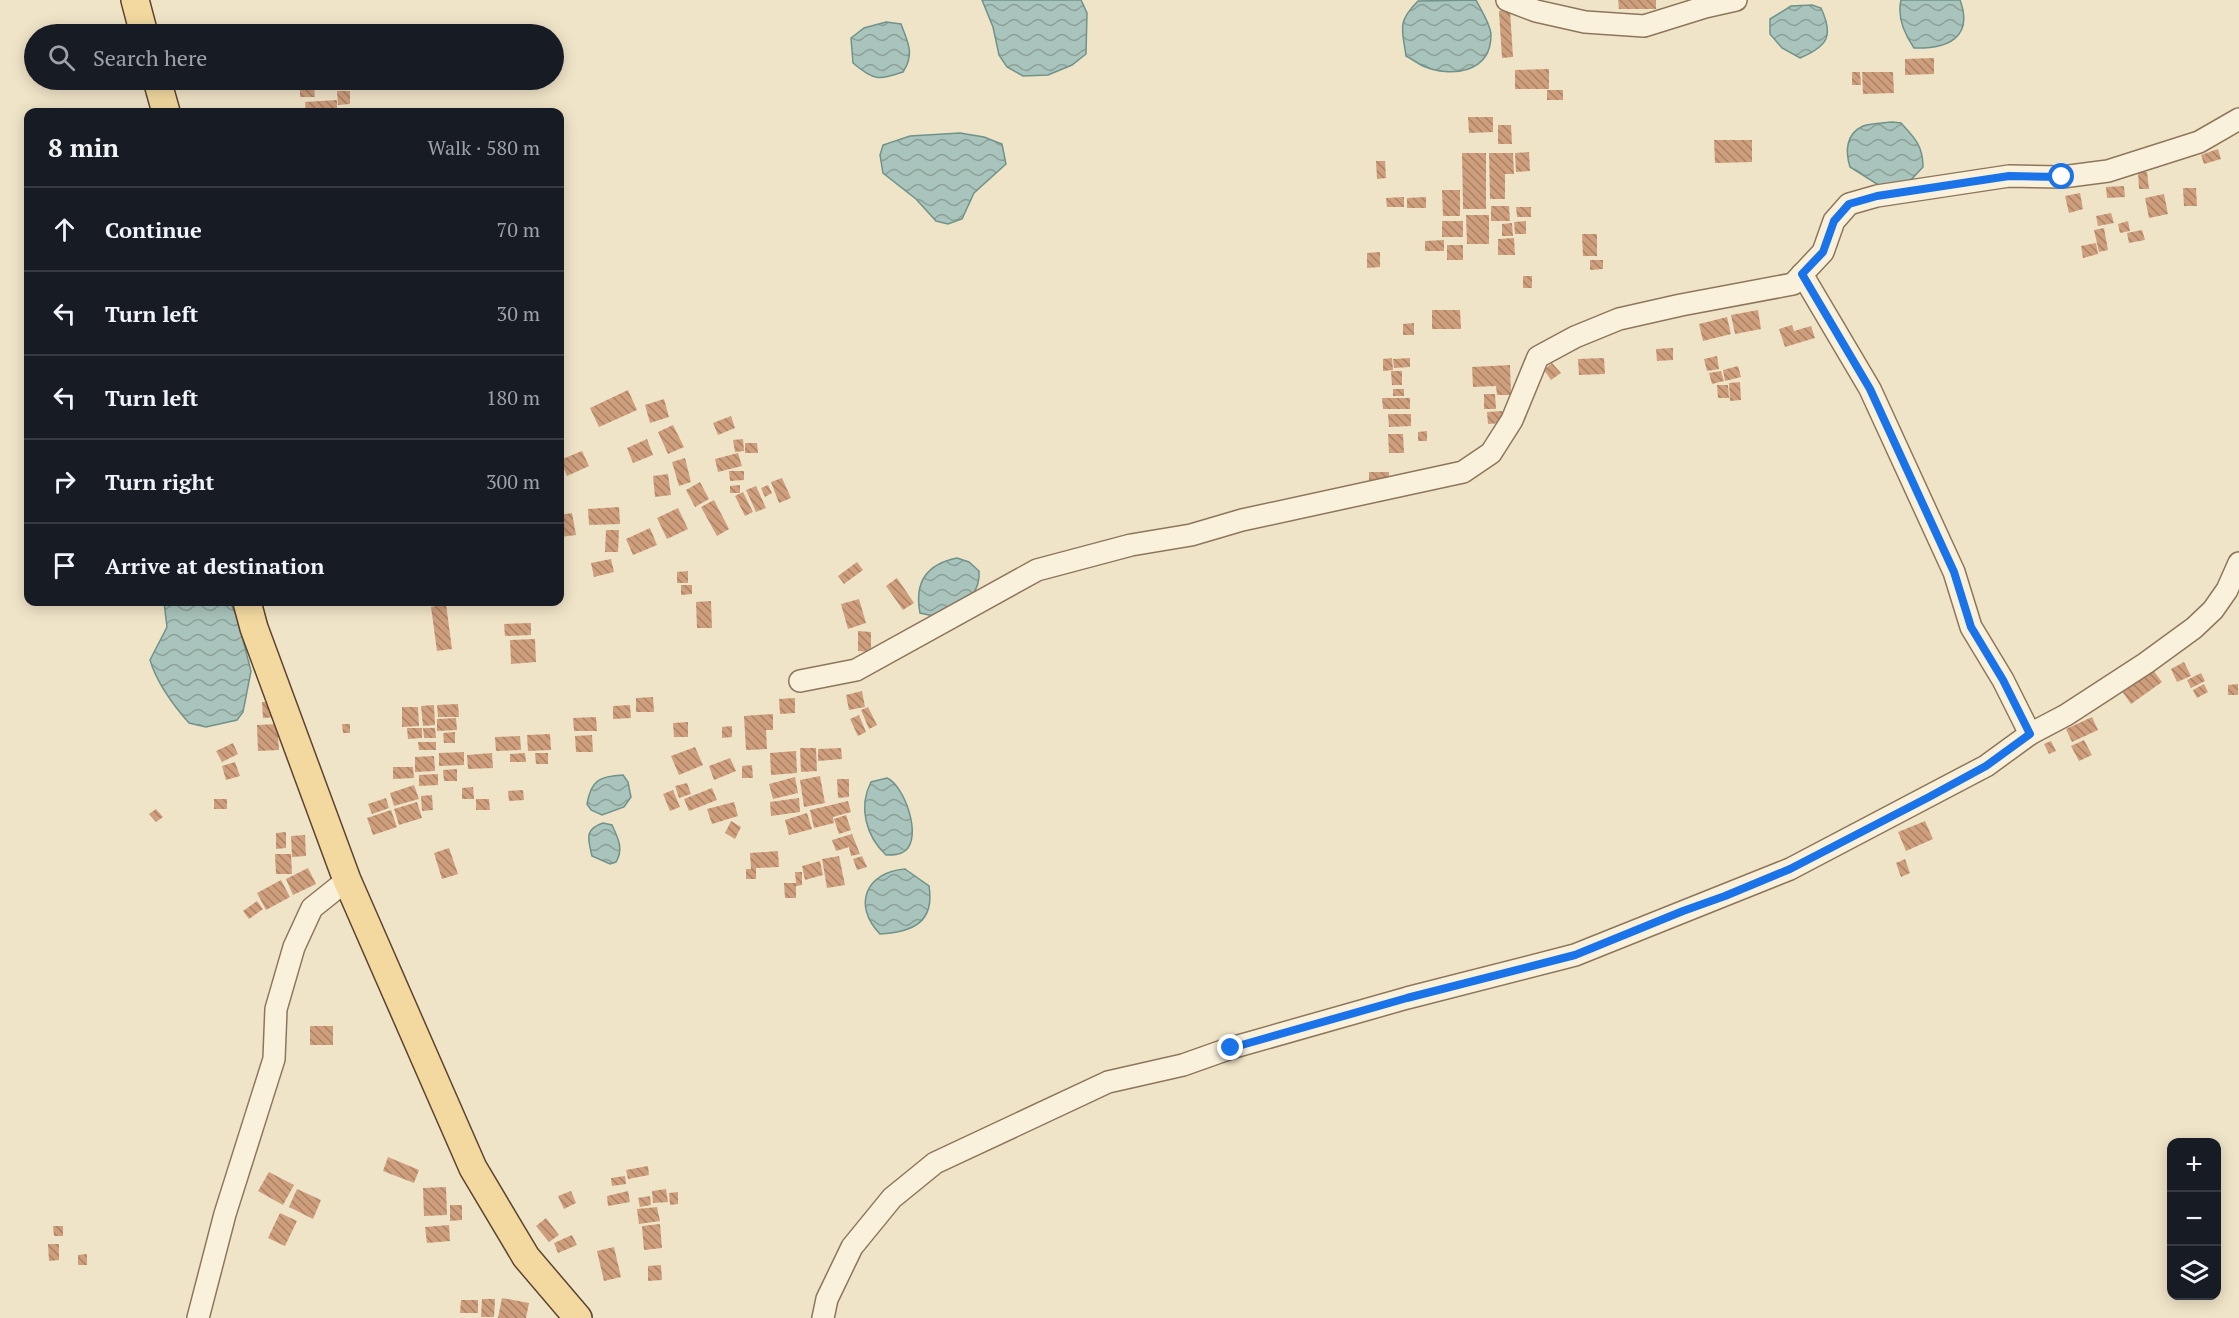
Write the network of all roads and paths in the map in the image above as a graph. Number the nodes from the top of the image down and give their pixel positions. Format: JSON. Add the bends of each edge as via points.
{"nodes":[{"id":1,"x":135,"y":0,"type":"edge"},
{"id":2,"x":1507,"y":0,"type":"edge"},
{"id":3,"x":1736,"y":0,"type":"edge"},
{"id":4,"x":141,"y":24,"type":"edge"},
{"id":5,"x":160,"y":90,"type":"edge"},
{"id":6,"x":165,"y":108,"type":"edge"},
{"id":7,"x":2239,"y":119,"type":"edge"},
{"id":8,"x":1802,"y":274,"type":"junction"},
{"id":9,"x":2239,"y":563,"type":"edge"},
{"id":10,"x":248,"y":606,"type":"edge"},
{"id":11,"x":800,"y":681,"type":"dead end"},
{"id":12,"x":2030,"y":734,"type":"junction"},
{"id":13,"x":347,"y":880,"type":"junction"},
{"id":14,"x":198,"y":1318,"type":"edge"},
{"id":15,"x":578,"y":1318,"type":"edge"},
{"id":16,"x":823,"y":1318,"type":"edge"}],
"edges":[{"from":1,"to":4,"type":"main road"},
{"from":2,"to":3,"type":"street","via":[[1585,22],[1644,26]]},
{"from":5,"to":6,"type":"main road"},
{"from":7,"to":8,"type":"street","via":[[2199,142],[2108,171],[2062,177],[2009,176],[1877,196],[1849,204],[1834,221],[1823,252]]},
{"from":8,"to":11,"type":"street","via":[[1793,284],[1619,319],[1538,357],[1512,420],[1491,453],[1463,472],[1263,515],[1191,535],[1131,545],[1037,570],[856,670]]},
{"from":8,"to":12,"type":"street","via":[[1870,389],[1954,572],[1971,627]]},
{"from":9,"to":12,"type":"street","via":[[2227,590],[2194,628],[2066,715]]},
{"from":10,"to":13,"type":"main road"},
{"from":12,"to":16,"type":"street","via":[[1986,766],[1790,869],[1575,955],[1407,998],[1183,1065],[1108,1082],[934,1163],[892,1198],[852,1247],[827,1299]]},
{"from":13,"to":14,"type":"street","via":[[312,908],[294,946],[276,1009],[273,1059]]},
{"from":13,"to":15,"type":"main road","via":[[473,1168],[526,1257]]}]}
